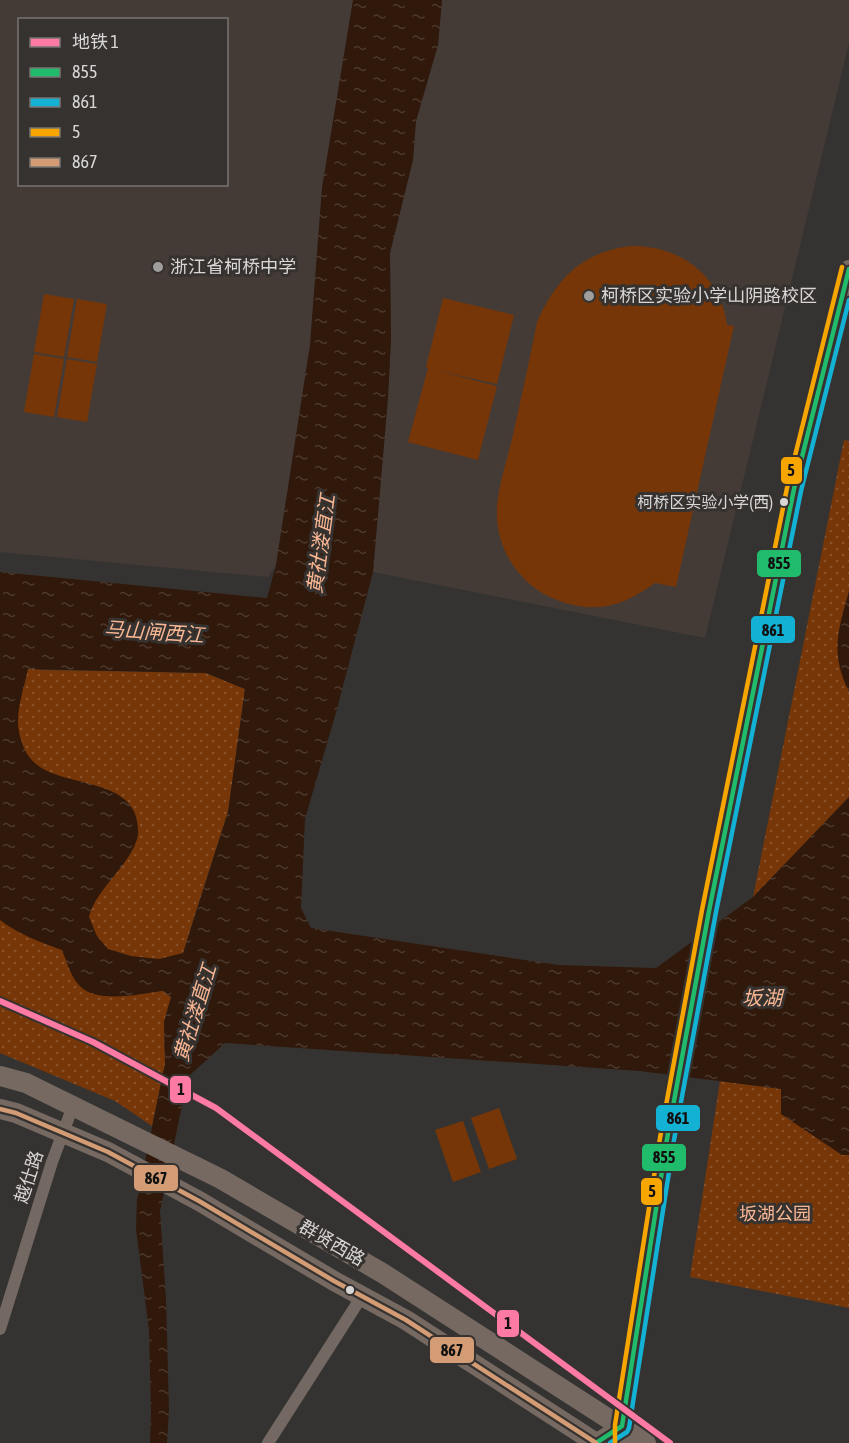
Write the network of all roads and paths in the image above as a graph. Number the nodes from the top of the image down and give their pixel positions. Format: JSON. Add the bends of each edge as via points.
{"nodes":[{"id":1,"x":849,"y":269,"type":"edge"},
{"id":2,"x":844,"y":309,"type":"edge"},
{"id":3,"x":0,"y":1076,"type":"edge"},
{"id":4,"x":73,"y":1106,"type":"junction"},
{"id":5,"x":0,"y":1109,"type":"edge"},
{"id":6,"x":62,"y":1133,"type":"junction"},
{"id":7,"x":362,"y":1296,"type":"junction"},
{"id":8,"x":0,"y":1329,"type":"edge"},
{"id":9,"x":622,"y":1435,"type":"edge"},
{"id":10,"x":268,"y":1443,"type":"edge"},
{"id":11,"x":596,"y":1443,"type":"edge"},
{"id":12,"x":646,"y":1443,"type":"edge"}],
"edges":[{"from":1,"to":2,"type":"street"},
{"from":2,"to":9,"type":"street","via":[[794,489],[709,911],[667,1139]]},
{"from":3,"to":4,"type":"main road","name":"群贤西路","via":[[26,1083]]},
{"from":4,"to":6,"type":"street","name":"越仕路"},
{"from":4,"to":9,"type":"main road","name":"群贤西路","via":[[221,1179],[384,1274]]},
{"from":5,"to":6,"type":"main road","name":"群贤西路"},
{"from":6,"to":7,"type":"main road","name":"群贤西路","via":[[140,1169]]},
{"from":6,"to":8,"type":"street","name":"越仕路"},
{"from":7,"to":10,"type":"street"},
{"from":7,"to":11,"type":"main road","name":"群贤西路","via":[[406,1320]]},
{"from":9,"to":11,"type":"street"},
{"from":9,"to":12,"type":"main road","name":"群贤西路"}]}
